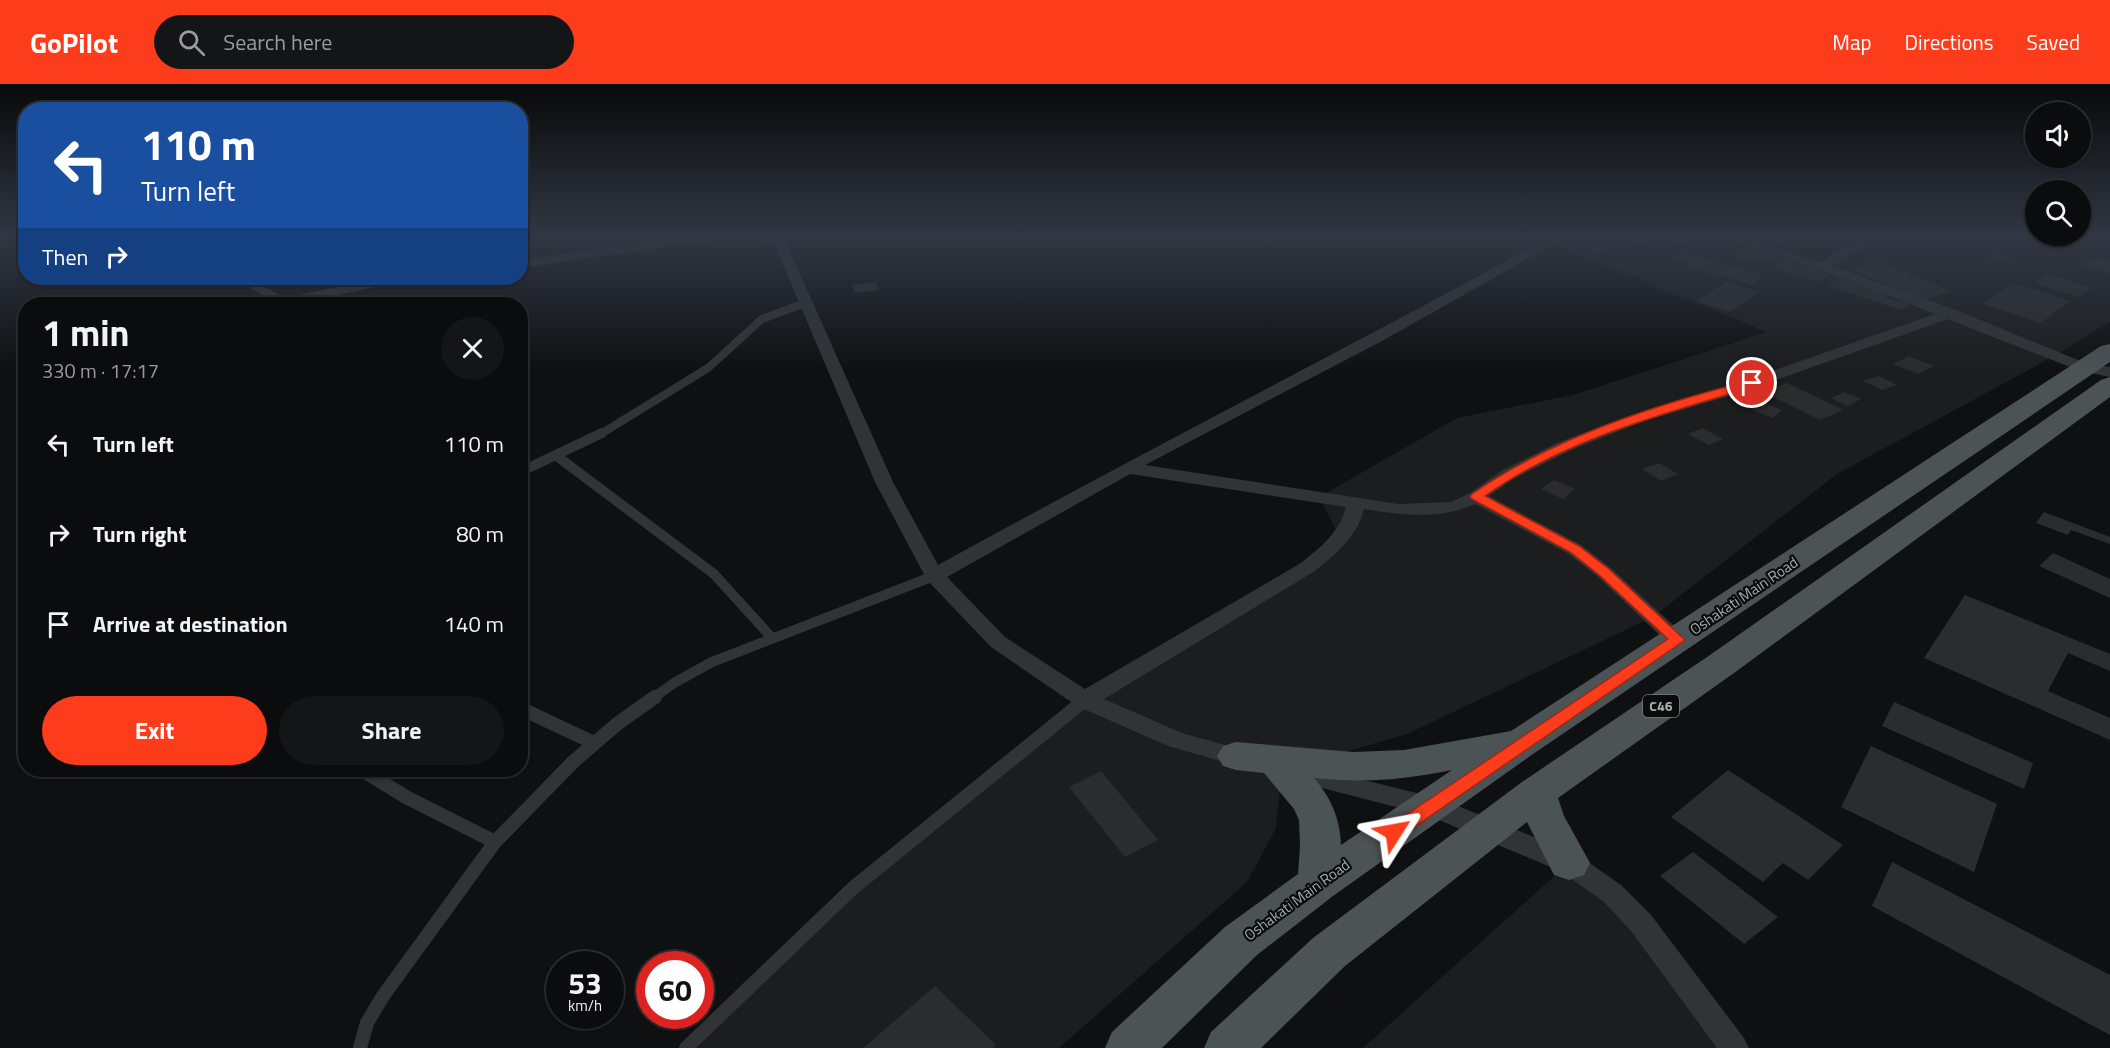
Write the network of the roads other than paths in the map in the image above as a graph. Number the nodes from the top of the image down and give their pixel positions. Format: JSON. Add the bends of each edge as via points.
{"nodes":[{"id":1,"x":796,"y":281,"type":"edge"},
{"id":2,"x":1480,"y":281,"type":"edge"},
{"id":3,"x":1864,"y":281,"type":"edge"},
{"id":4,"x":254,"y":285,"type":"edge"},
{"id":5,"x":368,"y":285,"type":"edge"},
{"id":6,"x":275,"y":297,"type":"edge"},
{"id":7,"x":316,"y":297,"type":"edge"},
{"id":8,"x":805,"y":303,"type":"junction"},
{"id":9,"x":1951,"y":313,"type":"junction"},
{"id":10,"x":2104,"y":369,"type":"edge"},
{"id":11,"x":558,"y":457,"type":"junction"},
{"id":12,"x":1127,"y":468,"type":"junction"},
{"id":13,"x":528,"y":469,"type":"edge"},
{"id":14,"x":1476,"y":497,"type":"junction"},
{"id":15,"x":1356,"y":504,"type":"junction"},
{"id":16,"x":934,"y":576,"type":"junction"},
{"id":17,"x":772,"y":638,"type":"junction"},
{"id":18,"x":1677,"y":640,"type":"junction"},
{"id":19,"x":1085,"y":700,"type":"junction"},
{"id":20,"x":528,"y":712,"type":"edge"},
{"id":21,"x":594,"y":743,"type":"junction"},
{"id":22,"x":1520,"y":744,"type":"junction"},
{"id":23,"x":1236,"y":756,"type":"junction"},
{"id":24,"x":1282,"y":770,"type":"junction"},
{"id":25,"x":373,"y":777,"type":"edge"},
{"id":26,"x":1536,"y":793,"type":"junction"},
{"id":27,"x":1432,"y":806,"type":"junction"},
{"id":28,"x":1490,"y":829,"type":"junction"},
{"id":29,"x":495,"y":842,"type":"junction"},
{"id":30,"x":1569,"y":863,"type":"junction"},
{"id":31,"x":1318,"y":882,"type":"junction"},
{"id":32,"x":360,"y":1048,"type":"edge"},
{"id":33,"x":686,"y":1048,"type":"edge"},
{"id":34,"x":1129,"y":1048,"type":"edge"},
{"id":35,"x":1228,"y":1048,"type":"edge"},
{"id":36,"x":1734,"y":1048,"type":"edge"}],
"edges":[{"from":1,"to":8,"type":"street"},
{"from":2,"to":12,"type":"street"},
{"from":3,"to":9,"type":"street"},
{"from":4,"to":6,"type":"lane"},
{"from":5,"to":7,"type":"lane"},
{"from":8,"to":11,"type":"lane","via":[[763,319],[723,357],[662,399]]},
{"from":8,"to":16,"type":"street","via":[[884,482]]},
{"from":9,"to":10,"type":"street"},
{"from":9,"to":14,"type":"street","via":[[1730,391],[1638,418],[1535,461]]},
{"from":10,"to":18,"type":"main road","name":"Oshakati Main Road"},
{"from":10,"to":26,"type":"main road","number":"C46","via":[[1732,657]]},
{"from":11,"to":13,"type":"lane"},
{"from":11,"to":17,"type":"lane","via":[[714,574]]},
{"from":12,"to":15,"type":"street"},
{"from":12,"to":16,"type":"street"},
{"from":14,"to":15,"type":"street","via":[[1454,507],[1423,509]]},
{"from":14,"to":18,"type":"street","via":[[1575,549]]},
{"from":15,"to":19,"type":"street","via":[[1353,521],[1341,540],[1308,567]]},
{"from":16,"to":17,"type":"lane"},
{"from":16,"to":19,"type":"street","via":[[998,642]]},
{"from":17,"to":21,"type":"lane","via":[[690,673]]},
{"from":18,"to":22,"type":"main road","name":"Oshakati Main Road"},
{"from":19,"to":23,"type":"street","via":[[1176,740]]},
{"from":19,"to":33,"type":"lane","via":[[853,888]]},
{"from":20,"to":21,"type":"lane"},
{"from":21,"to":29,"type":"lane"},
{"from":22,"to":23,"type":"main road","via":[[1404,765],[1354,767]]},
{"from":22,"to":27,"type":"main road","name":"Oshakati Main Road"},
{"from":23,"to":24,"type":"street"},
{"from":24,"to":27,"type":"street"},
{"from":24,"to":31,"type":"main road","via":[[1304,791],[1318,814],[1322,830]]},
{"from":25,"to":29,"type":"lane"},
{"from":26,"to":28,"type":"main road","number":"C46"},
{"from":26,"to":30,"type":"main road"},
{"from":27,"to":28,"type":"street"},
{"from":27,"to":31,"type":"main road","name":"Oshakati Main Road"},
{"from":28,"to":30,"type":"street"},
{"from":28,"to":35,"type":"main road","number":"C46","via":[[1329,952]]},
{"from":29,"to":32,"type":"lane","via":[[383,996],[367,1023]]},
{"from":30,"to":36,"type":"street","via":[[1612,894],[1641,923]]},
{"from":31,"to":34,"type":"main road","name":"Oshakati Main Road","via":[[1241,941]]}]}
